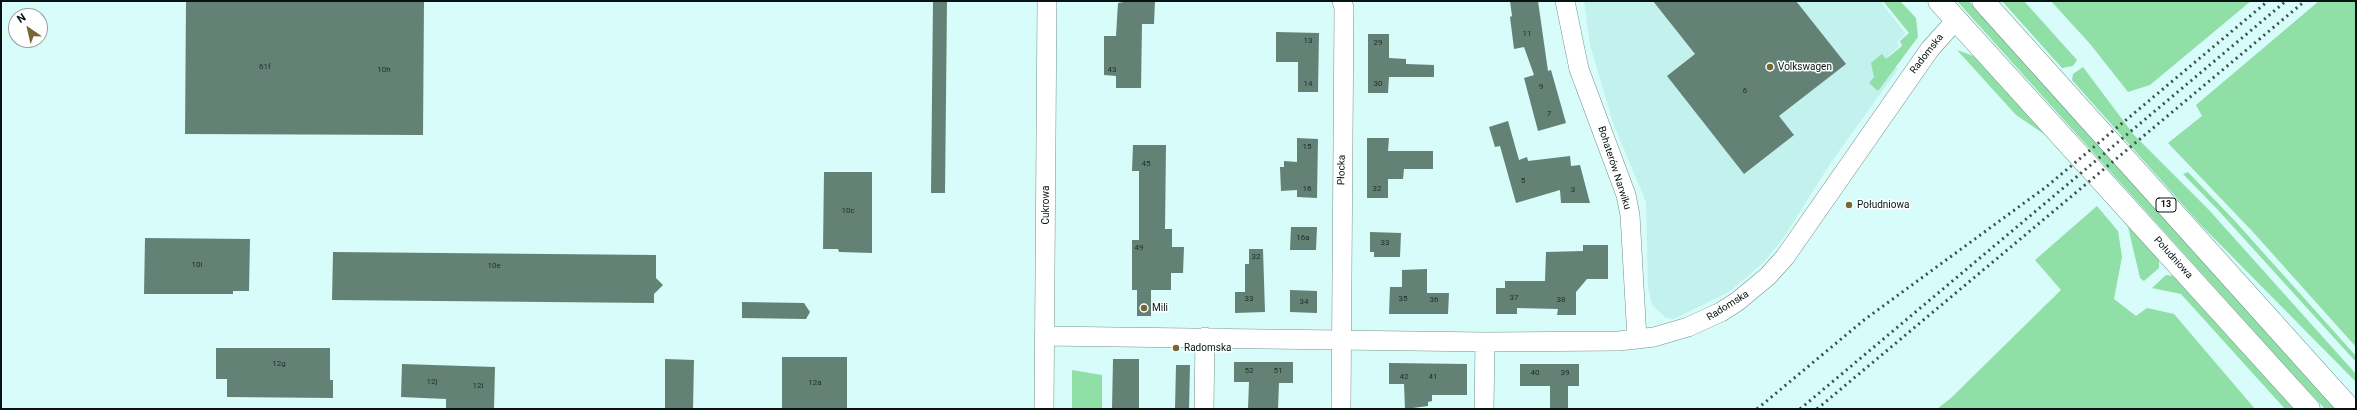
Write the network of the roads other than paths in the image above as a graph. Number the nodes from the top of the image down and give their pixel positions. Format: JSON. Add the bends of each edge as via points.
{"nodes":[{"id":1,"x":1047,"y":1,"type":"edge"},
{"id":2,"x":1342,"y":1,"type":"edge"},
{"id":3,"x":1565,"y":1,"type":"edge"},
{"id":4,"x":1940,"y":1,"type":"edge"},
{"id":5,"x":1983,"y":1,"type":"edge"},
{"id":6,"x":1958,"y":20,"type":"junction"},
{"id":7,"x":1044,"y":336,"type":"junction"},
{"id":8,"x":1206,"y":337,"type":"junction"},
{"id":9,"x":1637,"y":339,"type":"junction"},
{"id":10,"x":1341,"y":340,"type":"junction"},
{"id":11,"x":1485,"y":342,"type":"junction"},
{"id":12,"x":1044,"y":409,"type":"edge"},
{"id":13,"x":1204,"y":409,"type":"edge"},
{"id":14,"x":1341,"y":409,"type":"edge"},
{"id":15,"x":1484,"y":409,"type":"edge"},
{"id":16,"x":2308,"y":409,"type":"edge"},
{"id":17,"x":2350,"y":409,"type":"edge"}],
"edges":[{"from":1,"to":7,"type":"street","name":"Cukrowa"},
{"from":2,"to":10,"type":"street","name":"Płocka","via":[[1344,8]]},
{"from":3,"to":9,"type":"street","name":"Bohaterów Narwiku","via":[[1579,69],[1626,195],[1630,215]]},
{"from":4,"to":6,"type":"main road","name":"Południowa"},
{"from":5,"to":17,"type":"main road","number":"13"},
{"from":6,"to":9,"type":"street","name":"Radomska","via":[[1930,49],[1799,238],[1768,276],[1738,301],[1702,322],[1672,332]]},
{"from":6,"to":16,"type":"main road","name":"Południowa"},
{"from":7,"to":8,"type":"street","name":"Radomska"},
{"from":7,"to":12,"type":"street","name":"Cukrowa"},
{"from":8,"to":10,"type":"street","name":"Radomska"},
{"from":8,"to":13,"type":"street"},
{"from":9,"to":11,"type":"street","name":"Radomska"},
{"from":10,"to":11,"type":"street","name":"Radomska"},
{"from":10,"to":14,"type":"street"},
{"from":11,"to":15,"type":"street"}]}
